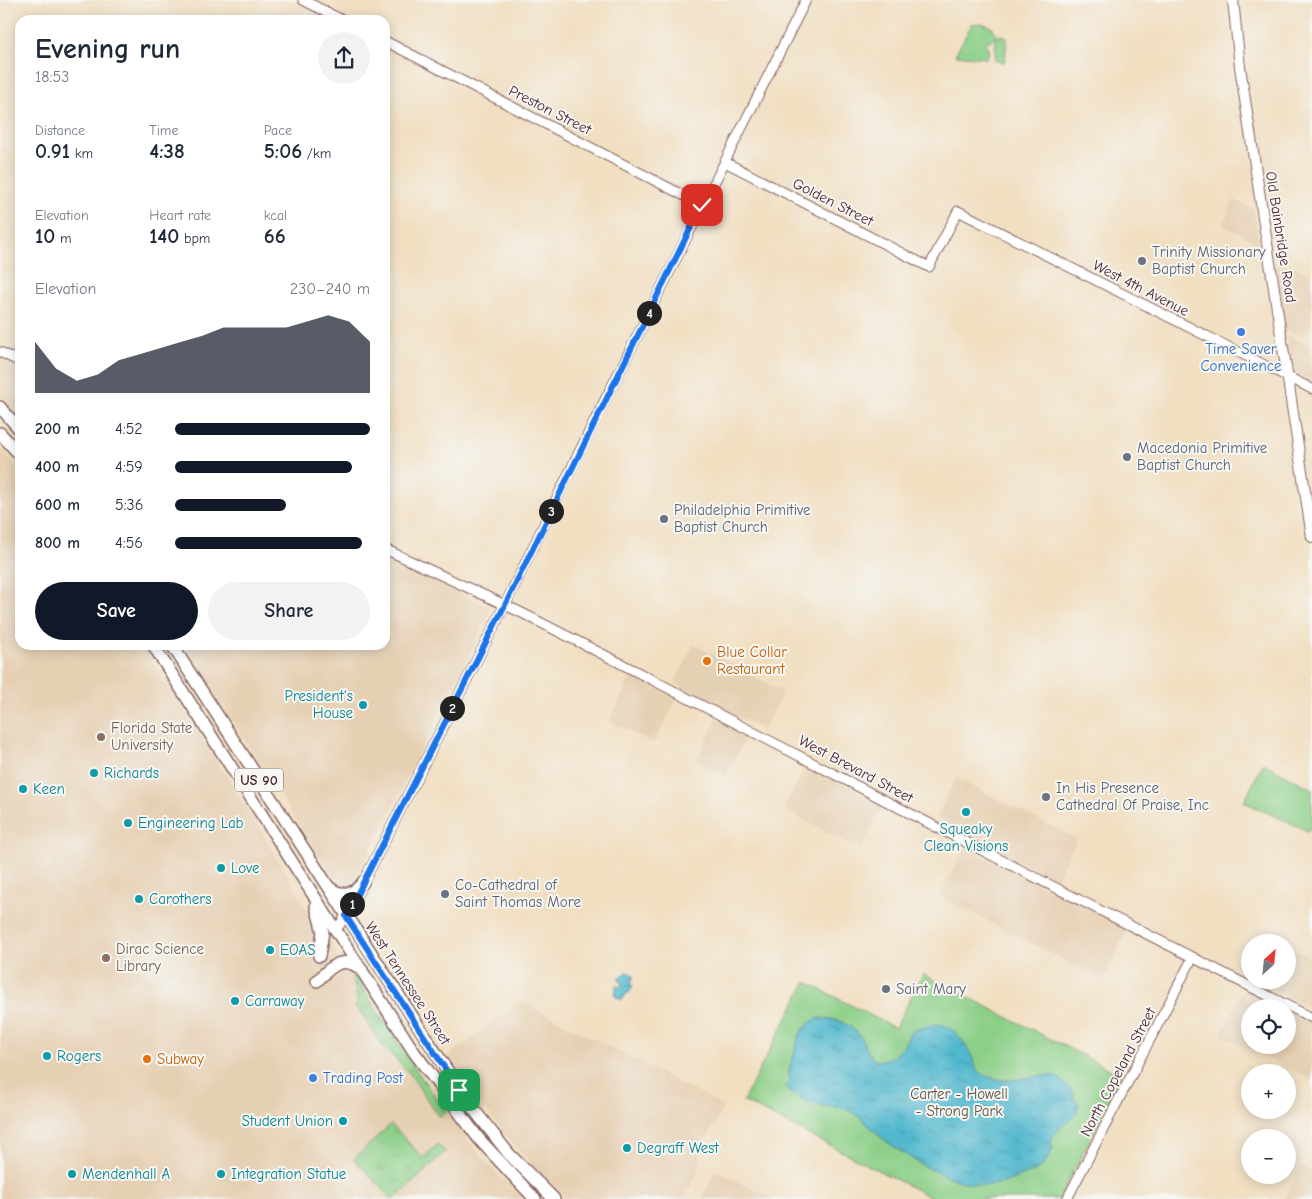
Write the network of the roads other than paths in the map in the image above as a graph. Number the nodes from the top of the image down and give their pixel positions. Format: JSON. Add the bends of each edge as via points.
{"nodes":[{"id":1,"x":303,"y":0,"type":"edge"},
{"id":2,"x":806,"y":0,"type":"edge"},
{"id":3,"x":1233,"y":0,"type":"edge"},
{"id":4,"x":332,"y":15,"type":"edge"},
{"id":5,"x":390,"y":44,"type":"edge"},
{"id":6,"x":725,"y":162,"type":"junction"},
{"id":7,"x":702,"y":205,"type":"junction"},
{"id":8,"x":958,"y":212,"type":"joint"},
{"id":9,"x":0,"y":352,"type":"edge"},
{"id":10,"x":15,"y":360,"type":"edge"},
{"id":11,"x":1286,"y":376,"type":"junction"},
{"id":12,"x":1312,"y":389,"type":"edge"},
{"id":13,"x":0,"y":407,"type":"edge"},
{"id":14,"x":15,"y":424,"type":"edge"},
{"id":15,"x":0,"y":433,"type":"edge"},
{"id":16,"x":15,"y":450,"type":"edge"},
{"id":17,"x":1312,"y":537,"type":"edge"},
{"id":18,"x":390,"y":550,"type":"edge"},
{"id":19,"x":505,"y":605,"type":"junction"},
{"id":20,"x":157,"y":650,"type":"edge"},
{"id":21,"x":175,"y":650,"type":"edge"},
{"id":22,"x":363,"y":882,"type":"junction"},
{"id":23,"x":325,"y":884,"type":"junction"},
{"id":24,"x":310,"y":887,"type":"junction"},
{"id":25,"x":346,"y":916,"type":"junction"},
{"id":26,"x":338,"y":933,"type":"junction"},
{"id":27,"x":319,"y":956,"type":"dead end"},
{"id":28,"x":1193,"y":957,"type":"junction"},
{"id":29,"x":363,"y":971,"type":"junction"},
{"id":30,"x":317,"y":981,"type":"dead end"},
{"id":31,"x":1312,"y":1018,"type":"edge"},
{"id":32,"x":535,"y":1199,"type":"edge"},
{"id":33,"x":554,"y":1199,"type":"edge"},
{"id":34,"x":1067,"y":1199,"type":"edge"}],
"edges":[{"from":1,"to":4,"type":"street"},
{"from":2,"to":6,"type":"street"},
{"from":3,"to":11,"type":"main road","name":"Old Bainbridge Road"},
{"from":5,"to":7,"type":"street","name":"Preston Street"},
{"from":6,"to":7,"type":"street"},
{"from":6,"to":8,"type":"street","name":"Golden Street","via":[[929,267]]},
{"from":7,"to":19,"type":"street"},
{"from":8,"to":11,"type":"street","name":"West 4th Avenue"},
{"from":9,"to":10,"type":"street"},
{"from":11,"to":12,"type":"street","name":"West 4th Avenue"},
{"from":11,"to":17,"type":"main road","name":"Old Bainbridge Road"},
{"from":13,"to":14,"type":"main road"},
{"from":15,"to":16,"type":"main road"},
{"from":18,"to":19,"type":"street","name":"West Brevard Street"},
{"from":19,"to":22,"type":"street"},
{"from":19,"to":28,"type":"street","name":"West Brevard Street"},
{"from":20,"to":24,"type":"main road","name":"West Tennessee Street","number":"US 90"},
{"from":21,"to":23,"type":"main road","name":"West Tennessee Street","number":"US 90"},
{"from":22,"to":23,"type":"main road","via":[[354,891],[340,894]]},
{"from":22,"to":25,"type":"street"},
{"from":23,"to":25,"type":"main road","name":"West Tennessee Street","number":"US 90"},
{"from":24,"to":26,"type":"main road","name":"West Tennessee Street","number":"US 90"},
{"from":24,"to":27,"type":"main road","via":[[323,929]]},
{"from":25,"to":26,"type":"street"},
{"from":25,"to":33,"type":"main road","name":"West Tennessee Street","number":"US 90","via":[[467,1101],[509,1154]]},
{"from":26,"to":29,"type":"main road","name":"West Tennessee Street","number":"US 90"},
{"from":28,"to":31,"type":"street","name":"West Brevard Street"},
{"from":28,"to":34,"type":"street","name":"North Copeland Street"},
{"from":29,"to":30,"type":"main road","via":[[341,962]]},
{"from":29,"to":32,"type":"main road","name":"West Tennessee Street","number":"US 90","via":[[454,1107],[483,1144]]}]}
